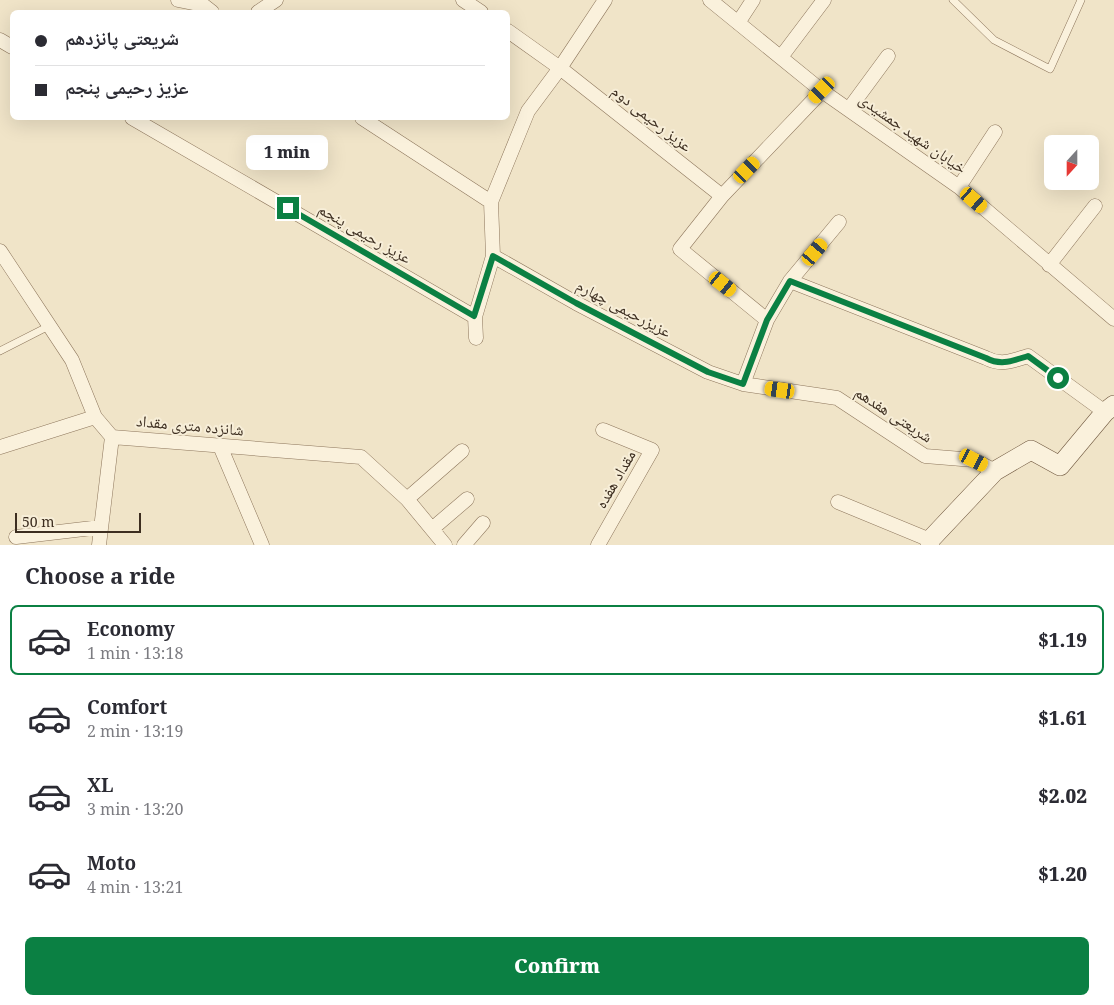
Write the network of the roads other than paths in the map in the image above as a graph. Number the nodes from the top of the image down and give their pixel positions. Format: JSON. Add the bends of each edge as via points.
{"nodes":[{"id":1,"x":178,"y":0,"type":"edge"},
{"id":2,"x":276,"y":0,"type":"edge"},
{"id":3,"x":463,"y":0,"type":"edge"},
{"id":4,"x":605,"y":0,"type":"edge"},
{"id":5,"x":710,"y":0,"type":"edge"},
{"id":6,"x":753,"y":0,"type":"edge"},
{"id":7,"x":824,"y":0,"type":"edge"},
{"id":8,"x":953,"y":0,"type":"edge"},
{"id":9,"x":1081,"y":0,"type":"edge"},
{"id":10,"x":207,"y":6,"type":"edge"},
{"id":11,"x":261,"y":10,"type":"edge"},
{"id":12,"x":478,"y":10,"type":"edge"},
{"id":13,"x":738,"y":23,"type":"junction"},
{"id":14,"x":510,"y":32,"type":"edge"},
{"id":15,"x":888,"y":56,"type":"dead end"},
{"id":16,"x":781,"y":57,"type":"junction"},
{"id":17,"x":560,"y":68,"type":"junction"},
{"id":18,"x":822,"y":90,"type":"junction"},
{"id":19,"x":848,"y":109,"type":"junction"},
{"id":20,"x":136,"y":120,"type":"edge"},
{"id":21,"x":365,"y":120,"type":"edge"},
{"id":22,"x":995,"y":132,"type":"dead end"},
{"id":23,"x":960,"y":187,"type":"junction"},
{"id":24,"x":722,"y":196,"type":"junction"},
{"id":25,"x":491,"y":202,"type":"junction"},
{"id":26,"x":1095,"y":206,"type":"dead end"},
{"id":27,"x":839,"y":222,"type":"dead end"},
{"id":28,"x":0,"y":251,"type":"edge"},
{"id":29,"x":493,"y":256,"type":"junction"},
{"id":30,"x":1049,"y":265,"type":"junction"},
{"id":31,"x":790,"y":281,"type":"junction"},
{"id":32,"x":474,"y":316,"type":"junction"},
{"id":33,"x":1114,"y":319,"type":"edge"},
{"id":34,"x":767,"y":320,"type":"junction"},
{"id":35,"x":49,"y":326,"type":"junction"},
{"id":36,"x":476,"y":338,"type":"dead end"},
{"id":37,"x":0,"y":351,"type":"edge"},
{"id":38,"x":743,"y":384,"type":"junction"},
{"id":39,"x":1109,"y":408,"type":"edge"},
{"id":40,"x":95,"y":417,"type":"junction"},
{"id":41,"x":603,"y":430,"type":"dead end"},
{"id":42,"x":112,"y":436,"type":"junction"},
{"id":43,"x":220,"y":446,"type":"junction"},
{"id":44,"x":0,"y":447,"type":"edge"},
{"id":45,"x":462,"y":451,"type":"dead end"},
{"id":46,"x":995,"y":471,"type":"junction"},
{"id":47,"x":406,"y":499,"type":"junction"},
{"id":48,"x":467,"y":499,"type":"dead end"},
{"id":49,"x":838,"y":502,"type":"dead end"},
{"id":50,"x":482,"y":523,"type":"dead end"},
{"id":51,"x":101,"y":527,"type":"junction"},
{"id":52,"x":432,"y":529,"type":"junction"},
{"id":53,"x":16,"y":537,"type":"dead end"},
{"id":54,"x":930,"y":542,"type":"edge"},
{"id":55,"x":99,"y":545,"type":"edge"},
{"id":56,"x":262,"y":545,"type":"edge"},
{"id":57,"x":445,"y":545,"type":"edge"},
{"id":58,"x":464,"y":545,"type":"edge"},
{"id":59,"x":598,"y":545,"type":"edge"}],
"edges":[{"from":1,"to":10,"type":"street"},
{"from":2,"to":11,"type":"street"},
{"from":3,"to":12,"type":"street"},
{"from":4,"to":17,"type":"street"},
{"from":5,"to":13,"type":"street","name":"خیابان شهید جمشیدی"},
{"from":6,"to":13,"type":"street"},
{"from":7,"to":16,"type":"street"},
{"from":8,"to":9,"type":"lane","via":[[994,40],[1050,69]]},
{"from":13,"to":16,"type":"street","name":"خیابان شهید جمشیدی"},
{"from":14,"to":17,"type":"street","name":"عزیز رحیمی دوم"},
{"from":15,"to":19,"type":"street"},
{"from":16,"to":18,"type":"street","name":"خیابان شهید جمشیدی"},
{"from":17,"to":24,"type":"street","name":"عزیز رحیمی دوم"},
{"from":17,"to":25,"type":"street","via":[[528,111]]},
{"from":18,"to":19,"type":"street","name":"خیابان شهید جمشیدی"},
{"from":18,"to":24,"type":"street"},
{"from":19,"to":23,"type":"street","name":"خیابان شهید جمشیدی"},
{"from":20,"to":32,"type":"street","name":"عزیز رحیمی پنجم"},
{"from":21,"to":25,"type":"street"},
{"from":22,"to":23,"type":"street"},
{"from":23,"to":30,"type":"street","name":"خیابان شهید جمشیدی"},
{"from":24,"to":34,"type":"street","via":[[680,249]]},
{"from":25,"to":29,"type":"street"},
{"from":26,"to":30,"type":"street"},
{"from":27,"to":31,"type":"street"},
{"from":28,"to":35,"type":"street","name":"شانزده متری مقداد"},
{"from":29,"to":32,"type":"street"},
{"from":29,"to":38,"type":"street","name":"عزیزرحیمی چهارم","via":[[708,372]]},
{"from":30,"to":33,"type":"street","name":"خیابان شهید جمشیدی"},
{"from":31,"to":34,"type":"street"},
{"from":31,"to":39,"type":"street","via":[[995,362],[1007,363],[1028,356]]},
{"from":32,"to":36,"type":"street"},
{"from":34,"to":38,"type":"street"},
{"from":35,"to":37,"type":"lane"},
{"from":35,"to":40,"type":"street","name":"شانزده متری مقداد","via":[[72,360]]},
{"from":38,"to":46,"type":"street","name":"شریعتی هفدهم","via":[[837,398],[925,456],[974,460]]},
{"from":39,"to":46,"type":"street","via":[[1060,466],[1031,450]]},
{"from":40,"to":42,"type":"street","name":"شانزده متری مقداد"},
{"from":40,"to":44,"type":"street"},
{"from":41,"to":59,"type":"street","name":"مقداد هفده","via":[[652,450]]},
{"from":42,"to":43,"type":"street","name":"شانزده متری مقداد"},
{"from":42,"to":51,"type":"street"},
{"from":43,"to":47,"type":"street","name":"شانزده متری مقداد","via":[[361,457]]},
{"from":43,"to":56,"type":"street"},
{"from":45,"to":47,"type":"street"},
{"from":46,"to":54,"type":"street"},
{"from":47,"to":52,"type":"street","name":"شانزده متری مقداد"},
{"from":48,"to":52,"type":"street"},
{"from":49,"to":54,"type":"street"},
{"from":50,"to":58,"type":"street"},
{"from":51,"to":53,"type":"street"},
{"from":51,"to":55,"type":"street"},
{"from":52,"to":57,"type":"street","name":"شانزده متری مقداد"}]}
